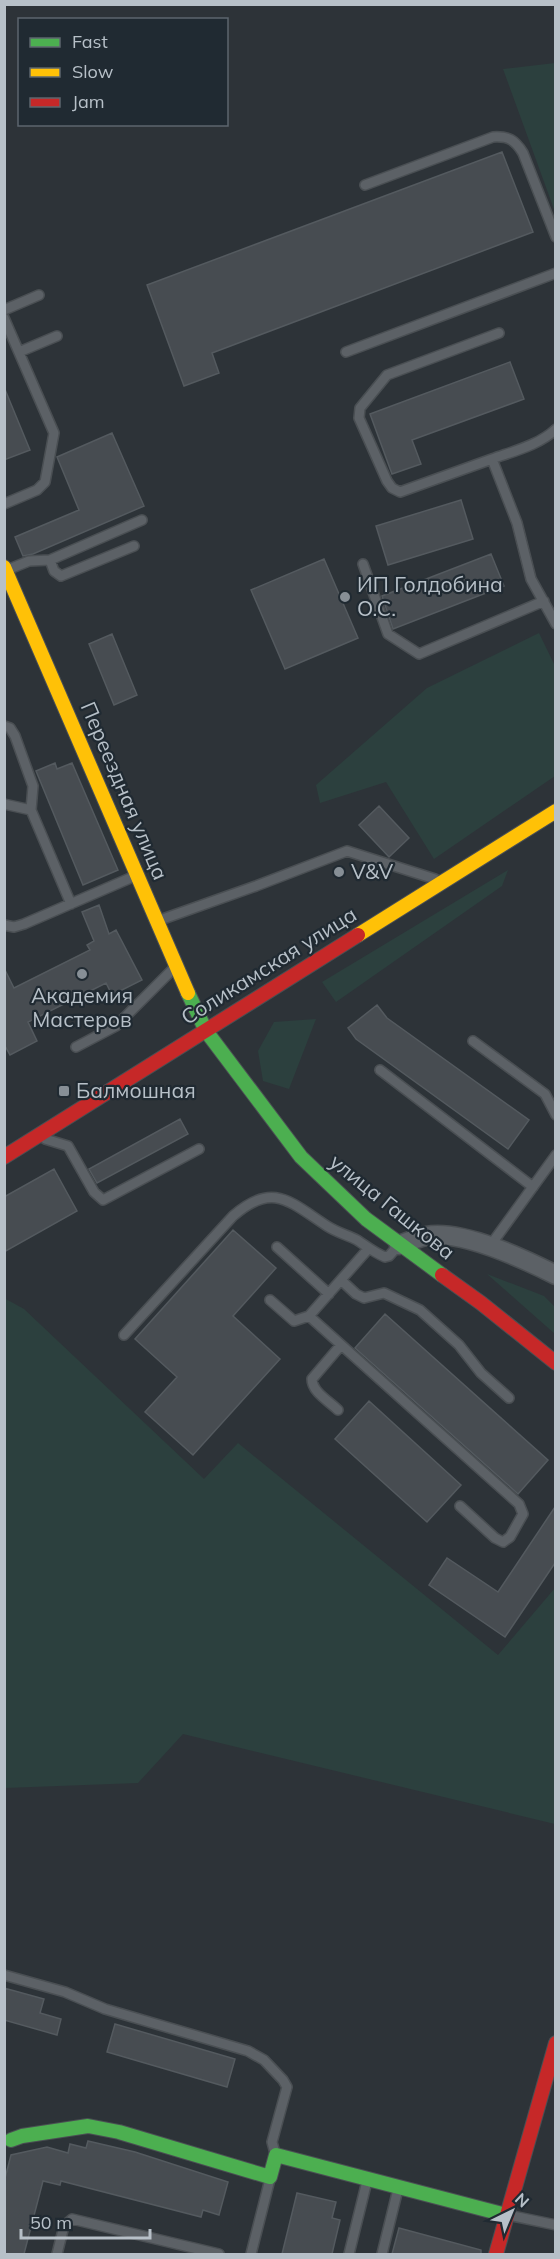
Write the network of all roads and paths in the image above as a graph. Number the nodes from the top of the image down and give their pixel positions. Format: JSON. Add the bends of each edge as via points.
{"nodes":[{"id":1,"x":365,"y":185,"type":"dead end"},
{"id":2,"x":555,"y":237,"type":"edge"},
{"id":3,"x":555,"y":273,"type":"edge"},
{"id":4,"x":39,"y":295,"type":"dead end"},
{"id":5,"x":4,"y":310,"type":"edge"},
{"id":6,"x":4,"y":318,"type":"edge"},
{"id":7,"x":499,"y":333,"type":"dead end"},
{"id":8,"x":57,"y":336,"type":"dead end"},
{"id":9,"x":20,"y":352,"type":"junction"},
{"id":10,"x":346,"y":352,"type":"dead end"},
{"id":11,"x":555,"y":429,"type":"edge"},
{"id":12,"x":492,"y":459,"type":"junction"},
{"id":13,"x":4,"y":504,"type":"edge"},
{"id":14,"x":142,"y":520,"type":"dead end"},
{"id":15,"x":134,"y":546,"type":"dead end"},
{"id":16,"x":50,"y":560,"type":"junction"},
{"id":17,"x":363,"y":564,"type":"dead end"},
{"id":18,"x":5,"y":569,"type":"edge"},
{"id":19,"x":544,"y":601,"type":"junction"},
{"id":20,"x":555,"y":624,"type":"edge"},
{"id":21,"x":4,"y":726,"type":"edge"},
{"id":22,"x":4,"y":804,"type":"edge"},
{"id":23,"x":31,"y":810,"type":"junction"},
{"id":24,"x":555,"y":811,"type":"edge"},
{"id":25,"x":138,"y":875,"type":"junction"},
{"id":26,"x":443,"y":882,"type":"junction"},
{"id":27,"x":71,"y":904,"type":"junction"},
{"id":28,"x":157,"y":921,"type":"junction"},
{"id":29,"x":4,"y":925,"type":"edge"},
{"id":30,"x":176,"y":966,"type":"junction"},
{"id":31,"x":206,"y":1031,"type":"junction"},
{"id":32,"x":473,"y":1041,"type":"dead end"},
{"id":33,"x":76,"y":1047,"type":"dead end"},
{"id":34,"x":380,"y":1070,"type":"dead end"},
{"id":35,"x":555,"y":1115,"type":"edge"},
{"id":36,"x":37,"y":1137,"type":"junction"},
{"id":37,"x":199,"y":1149,"type":"dead end"},
{"id":38,"x":4,"y":1157,"type":"edge"},
{"id":39,"x":555,"y":1158,"type":"edge"},
{"id":40,"x":533,"y":1187,"type":"junction"},
{"id":41,"x":399,"y":1245,"type":"junction"},
{"id":42,"x":490,"y":1246,"type":"junction"},
{"id":43,"x":277,"y":1247,"type":"dead end"},
{"id":44,"x":369,"y":1248,"type":"junction"},
{"id":45,"x":555,"y":1275,"type":"edge"},
{"id":46,"x":341,"y":1280,"type":"junction"},
{"id":47,"x":329,"y":1294,"type":"junction"},
{"id":48,"x":270,"y":1300,"type":"dead end"},
{"id":49,"x":309,"y":1316,"type":"junction"},
{"id":50,"x":124,"y":1335,"type":"dead end"},
{"id":51,"x":341,"y":1345,"type":"junction"},
{"id":52,"x":555,"y":1363,"type":"edge"},
{"id":53,"x":509,"y":1398,"type":"dead end"},
{"id":54,"x":338,"y":1410,"type":"dead end"},
{"id":55,"x":460,"y":1506,"type":"dead end"},
{"id":56,"x":4,"y":1975,"type":"edge"},
{"id":57,"x":555,"y":2043,"type":"edge"},
{"id":58,"x":8,"y":2145,"type":"edge"},
{"id":59,"x":276,"y":2155,"type":"junction"},
{"id":60,"x":270,"y":2176,"type":"junction"},
{"id":61,"x":368,"y":2179,"type":"junction"},
{"id":62,"x":399,"y":2187,"type":"junction"},
{"id":63,"x":506,"y":2215,"type":"junction"},
{"id":64,"x":555,"y":2225,"type":"edge"},
{"id":65,"x":57,"y":2254,"type":"edge"},
{"id":66,"x":219,"y":2254,"type":"edge"},
{"id":67,"x":251,"y":2254,"type":"edge"},
{"id":68,"x":349,"y":2254,"type":"edge"},
{"id":69,"x":382,"y":2254,"type":"edge"},
{"id":70,"x":496,"y":2254,"type":"edge"}],
"edges":[{"from":1,"to":2,"type":"lane","via":[[504,136],[515,141],[524,153]]},
{"from":3,"to":10,"type":"lane"},
{"from":4,"to":5,"type":"lane"},
{"from":6,"to":9,"type":"lane"},
{"from":7,"to":12,"type":"lane","via":[[387,375],[360,408],[358,418],[387,481],[400,492]]},
{"from":8,"to":9,"type":"lane"},
{"from":9,"to":13,"type":"lane","via":[[54,433],[45,482],[37,490]]},
{"from":11,"to":12,"type":"lane","via":[[535,443]]},
{"from":12,"to":19,"type":"lane","via":[[518,523],[531,579]]},
{"from":14,"to":16,"type":"lane"},
{"from":15,"to":16,"type":"lane","via":[[61,576]]},
{"from":16,"to":18,"type":"lane","via":[[29,561]]},
{"from":17,"to":19,"type":"lane","via":[[388,634],[419,654]]},
{"from":18,"to":25,"type":"street","name":"Переездная улица"},
{"from":19,"to":20,"type":"lane"},
{"from":21,"to":23,"type":"lane","via":[[15,736],[33,786]]},
{"from":22,"to":23,"type":"lane"},
{"from":23,"to":27,"type":"lane"},
{"from":24,"to":26,"type":"street","name":"Соликамская улица"},
{"from":25,"to":27,"type":"lane"},
{"from":25,"to":28,"type":"street","name":"Переездная улица"},
{"from":26,"to":28,"type":"lane","via":[[346,851]]},
{"from":26,"to":31,"type":"street","name":"Соликамская улица"},
{"from":27,"to":29,"type":"lane","via":[[24,924]]},
{"from":28,"to":30,"type":"street","name":"Переездная улица"},
{"from":30,"to":31,"type":"street","name":"Переездная улица"},
{"from":30,"to":33,"type":"lane","via":[[116,1026]]},
{"from":31,"to":36,"type":"street","name":"Соликамская улица"},
{"from":31,"to":41,"type":"street","name":"улица Гашкова","via":[[301,1157],[334,1191]]},
{"from":32,"to":35,"type":"lane","via":[[545,1094]]},
{"from":34,"to":40,"type":"lane"},
{"from":36,"to":37,"type":"lane","via":[[68,1146],[94,1192],[103,1200]]},
{"from":36,"to":38,"type":"street","name":"Соликамская улица"},
{"from":39,"to":40,"type":"lane"},
{"from":40,"to":42,"type":"lane"},
{"from":41,"to":42,"type":"street","via":[[428,1236],[454,1237]]},
{"from":41,"to":44,"type":"lane","via":[[389,1257]]},
{"from":41,"to":52,"type":"street","name":"улица Гашкова","via":[[481,1303]]},
{"from":42,"to":45,"type":"street"},
{"from":43,"to":47,"type":"lane"},
{"from":44,"to":46,"type":"lane"},
{"from":44,"to":50,"type":"lane","via":[[294,1203],[277,1197],[260,1198],[233,1216]]},
{"from":46,"to":47,"type":"lane"},
{"from":46,"to":53,"type":"lane","via":[[364,1298],[384,1293],[420,1310]]},
{"from":47,"to":49,"type":"lane"},
{"from":48,"to":49,"type":"lane","via":[[294,1321]]},
{"from":49,"to":51,"type":"lane"},
{"from":51,"to":54,"type":"lane","via":[[312,1379],[316,1390]]},
{"from":51,"to":55,"type":"lane","via":[[519,1504],[523,1514],[504,1542]]},
{"from":56,"to":59,"type":"lane","via":[[257,2054],[287,2087],[272,2142]]},
{"from":57,"to":63,"type":"street"},
{"from":58,"to":60,"type":"street","via":[[22,2136],[88,2126]]},
{"from":59,"to":60,"type":"street"},
{"from":59,"to":61,"type":"street"},
{"from":60,"to":67,"type":"lane"},
{"from":61,"to":62,"type":"street"},
{"from":61,"to":68,"type":"lane"},
{"from":62,"to":63,"type":"street"},
{"from":62,"to":69,"type":"lane"},
{"from":63,"to":64,"type":"lane"},
{"from":63,"to":70,"type":"street"},
{"from":65,"to":66,"type":"lane","via":[[64,2226],[78,2218]]}]}
